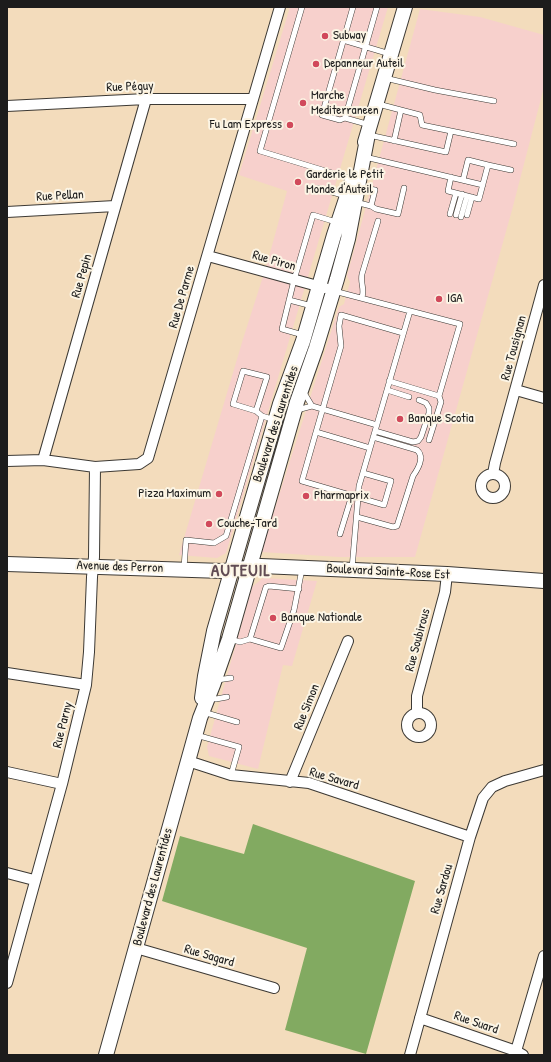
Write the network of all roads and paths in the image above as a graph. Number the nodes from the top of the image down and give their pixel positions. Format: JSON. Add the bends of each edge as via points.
{"nodes":[{"id":1,"x":280,"y":7,"type":"edge"},
{"id":2,"x":302,"y":7,"type":"edge"},
{"id":3,"x":353,"y":7,"type":"edge"},
{"id":4,"x":377,"y":7,"type":"edge"},
{"id":5,"x":405,"y":7,"type":"edge"},
{"id":6,"x":343,"y":40,"type":"junction"},
{"id":7,"x":365,"y":46,"type":"junction"},
{"id":8,"x":391,"y":55,"type":"junction"},
{"id":9,"x":384,"y":77,"type":"junction"},
{"id":10,"x":146,"y":99,"type":"junction"},
{"id":11,"x":253,"y":99,"type":"junction"},
{"id":12,"x":494,"y":101,"type":"dead end"},
{"id":13,"x":376,"y":104,"type":"junction"},
{"id":14,"x":7,"y":106,"type":"edge"},
{"id":15,"x":401,"y":110,"type":"junction"},
{"id":16,"x":345,"y":118,"type":"junction"},
{"id":17,"x":369,"y":130,"type":"junction"},
{"id":18,"x":451,"y":131,"type":"junction"},
{"id":19,"x":394,"y":141,"type":"junction"},
{"id":20,"x":514,"y":144,"type":"dead end"},
{"id":21,"x":364,"y":157,"type":"junction"},
{"id":22,"x":488,"y":165,"type":"junction"},
{"id":23,"x":511,"y":170,"type":"dead end"},
{"id":24,"x":451,"y":177,"type":"junction"},
{"id":25,"x":464,"y":180,"type":"junction"},
{"id":26,"x":483,"y":185,"type":"junction"},
{"id":27,"x":318,"y":188,"type":"dead end"},
{"id":28,"x":404,"y":188,"type":"dead end"},
{"id":29,"x":353,"y":191,"type":"junction"},
{"id":30,"x":456,"y":193,"type":"junction"},
{"id":31,"x":467,"y":196,"type":"junction"},
{"id":32,"x":115,"y":206,"type":"junction"},
{"id":33,"x":372,"y":206,"type":"junction"},
{"id":34,"x":7,"y":212,"type":"edge"},
{"id":35,"x":450,"y":214,"type":"dead end"},
{"id":36,"x":467,"y":215,"type":"dead end"},
{"id":37,"x":458,"y":216,"type":"dead end"},
{"id":38,"x":378,"y":221,"type":"dead end"},
{"id":39,"x":344,"y":225,"type":"junction"},
{"id":40,"x":208,"y":256,"type":"junction"},
{"id":41,"x":294,"y":280,"type":"junction"},
{"id":42,"x":319,"y":287,"type":"junction"},
{"id":43,"x":544,"y":288,"type":"edge"},
{"id":44,"x":334,"y":290,"type":"junction"},
{"id":45,"x":362,"y":298,"type":"junction"},
{"id":46,"x":289,"y":300,"type":"junction"},
{"id":47,"x":313,"y":307,"type":"junction"},
{"id":48,"x":410,"y":311,"type":"junction"},
{"id":49,"x":403,"y":333,"type":"junction"},
{"id":50,"x":304,"y":335,"type":"junction"},
{"id":51,"x":389,"y":381,"type":"junction"},
{"id":52,"x":302,"y":388,"type":"junction"},
{"id":53,"x":387,"y":390,"type":"junction"},
{"id":54,"x":516,"y":390,"type":"junction"},
{"id":55,"x":439,"y":396,"type":"junction"},
{"id":56,"x":409,"y":397,"type":"dead end"},
{"id":57,"x":544,"y":398,"type":"edge"},
{"id":58,"x":419,"y":400,"type":"dead end"},
{"id":59,"x":312,"y":406,"type":"junction"},
{"id":60,"x":323,"y":409,"type":"junction"},
{"id":61,"x":256,"y":411,"type":"junction"},
{"id":62,"x":294,"y":411,"type":"junction"},
{"id":63,"x":262,"y":416,"type":"junction"},
{"id":64,"x":276,"y":420,"type":"junction"},
{"id":65,"x":376,"y":428,"type":"junction"},
{"id":66,"x":316,"y":432,"type":"junction"},
{"id":67,"x":373,"y":437,"type":"junction"},
{"id":68,"x":429,"y":440,"type":"dead end"},
{"id":69,"x":370,"y":448,"type":"junction"},
{"id":70,"x":43,"y":460,"type":"junction"},
{"id":71,"x":7,"y":461,"type":"edge"},
{"id":72,"x":95,"y":467,"type":"junction"},
{"id":73,"x":363,"y":473,"type":"junction"},
{"id":74,"x":493,"y":474,"type":"dead end"},
{"id":75,"x":352,"y":495,"type":"junction"},
{"id":76,"x":358,"y":497,"type":"junction"},
{"id":77,"x":243,"y":504,"type":"junction"},
{"id":78,"x":357,"y":517,"type":"junction"},
{"id":79,"x":340,"y":534,"type":"dead end"},
{"id":80,"x":7,"y":564,"type":"edge"},
{"id":81,"x":93,"y":566,"type":"junction"},
{"id":82,"x":249,"y":567,"type":"junction"},
{"id":83,"x":303,"y":568,"type":"junction"},
{"id":84,"x":184,"y":569,"type":"junction"},
{"id":85,"x":232,"y":569,"type":"junction"},
{"id":86,"x":352,"y":570,"type":"junction"},
{"id":87,"x":447,"y":574,"type":"junction"},
{"id":88,"x":544,"y":581,"type":"edge"},
{"id":89,"x":299,"y":589,"type":"junction"},
{"id":90,"x":229,"y":639,"type":"junction"},
{"id":91,"x":250,"y":639,"type":"junction"},
{"id":92,"x":348,"y":641,"type":"dead end"},
{"id":93,"x":7,"y":673,"type":"edge"},
{"id":94,"x":231,"y":678,"type":"dead end"},
{"id":95,"x":210,"y":679,"type":"junction"},
{"id":96,"x":86,"y":685,"type":"junction"},
{"id":97,"x":205,"y":696,"type":"junction"},
{"id":98,"x":227,"y":697,"type":"dead end"},
{"id":99,"x":417,"y":713,"type":"dead end"},
{"id":100,"x":201,"y":714,"type":"junction"},
{"id":101,"x":237,"y":722,"type":"dead end"},
{"id":102,"x":195,"y":735,"type":"junction"},
{"id":103,"x":188,"y":761,"type":"junction"},
{"id":104,"x":544,"y":770,"type":"edge"},
{"id":105,"x":7,"y":772,"type":"edge"},
{"id":106,"x":231,"y":775,"type":"junction"},
{"id":107,"x":290,"y":782,"type":"junction"},
{"id":108,"x":62,"y":784,"type":"junction"},
{"id":109,"x":470,"y":836,"type":"junction"},
{"id":110,"x":7,"y":872,"type":"edge"},
{"id":111,"x":34,"y":880,"type":"junction"},
{"id":112,"x":136,"y":948,"type":"junction"},
{"id":113,"x":544,"y":956,"type":"edge"},
{"id":114,"x":7,"y":982,"type":"edge"},
{"id":115,"x":274,"y":988,"type":"dead end"},
{"id":116,"x":420,"y":1018,"type":"junction"},
{"id":117,"x":519,"y":1053,"type":"edge"},
{"id":118,"x":106,"y":1055,"type":"edge"},
{"id":119,"x":410,"y":1055,"type":"edge"}],
"edges":[{"from":1,"to":11,"type":"street","name":"Rue De Parme"},
{"from":2,"to":29,"type":"lane","via":[[260,151]]},
{"from":3,"to":6,"type":"lane"},
{"from":4,"to":7,"type":"lane"},
{"from":5,"to":8,"type":"main road","name":"Boulevard des Laurentides"},
{"from":6,"to":7,"type":"lane"},
{"from":6,"to":16,"type":"lane","via":[[322,115],[340,120]]},
{"from":7,"to":8,"type":"lane"},
{"from":7,"to":16,"type":"lane"},
{"from":8,"to":9,"type":"main road","name":"Boulevard des Laurentides"},
{"from":9,"to":12,"type":"lane"},
{"from":9,"to":13,"type":"main road","name":"Boulevard des Laurentides"},
{"from":10,"to":11,"type":"street","name":"Rue Péguy"},
{"from":10,"to":14,"type":"street","name":"Rue Péguy"},
{"from":10,"to":32,"type":"street","name":"Rue Pepin"},
{"from":11,"to":40,"type":"street","name":"Rue De Parme"},
{"from":13,"to":15,"type":"lane"},
{"from":13,"to":17,"type":"main road","name":"Boulevard des Laurentides"},
{"from":15,"to":18,"type":"lane","via":[[420,115],[422,125]]},
{"from":15,"to":19,"type":"lane"},
{"from":16,"to":17,"type":"lane"},
{"from":17,"to":19,"type":"lane"},
{"from":17,"to":21,"type":"main road","name":"Boulevard des Laurentides"},
{"from":17,"to":29,"type":"main road","name":"Boulevard des Laurentides"},
{"from":18,"to":19,"type":"lane","via":[[446,152]]},
{"from":18,"to":20,"type":"lane"},
{"from":21,"to":24,"type":"lane"},
{"from":21,"to":29,"type":"main road","name":"Boulevard des Laurentides"},
{"from":22,"to":23,"type":"lane"},
{"from":22,"to":25,"type":"lane","via":[[468,160]]},
{"from":22,"to":26,"type":"lane"},
{"from":24,"to":25,"type":"lane"},
{"from":24,"to":30,"type":"lane","via":[[448,191]]},
{"from":25,"to":26,"type":"lane"},
{"from":26,"to":31,"type":"lane","via":[[479,199]]},
{"from":27,"to":29,"type":"lane"},
{"from":28,"to":33,"type":"lane","via":[[398,214]]},
{"from":29,"to":33,"type":"lane"},
{"from":29,"to":33,"type":"lane","via":[[375,190]]},
{"from":29,"to":39,"type":"main road","name":"Boulevard des Laurentides"},
{"from":30,"to":31,"type":"lane"},
{"from":30,"to":35,"type":"lane"},
{"from":31,"to":36,"type":"lane"},
{"from":31,"to":37,"type":"lane"},
{"from":32,"to":34,"type":"street","name":"Rue Pellan"},
{"from":32,"to":70,"type":"street","name":"Rue Pepin"},
{"from":38,"to":45,"type":"lane","via":[[362,274]]},
{"from":39,"to":41,"type":"lane","via":[[313,215]]},
{"from":39,"to":42,"type":"main road","name":"Boulevard des Laurentides"},
{"from":39,"to":44,"type":"main road","name":"Boulevard des Laurentides"},
{"from":40,"to":41,"type":"street","name":"Rue Piron"},
{"from":40,"to":72,"type":"street","name":"Rue De Parme","via":[[148,458],[139,464]]},
{"from":41,"to":42,"type":"street","name":"Rue Piron"},
{"from":41,"to":46,"type":"lane"},
{"from":42,"to":44,"type":"street","name":"Rue Piron"},
{"from":42,"to":47,"type":"main road","name":"Boulevard des Laurentides"},
{"from":43,"to":54,"type":"street","name":"Rue Tousignan"},
{"from":44,"to":45,"type":"lane"},
{"from":44,"to":52,"type":"main road","name":"Boulevard des Laurentides"},
{"from":45,"to":48,"type":"lane"},
{"from":46,"to":47,"type":"lane"},
{"from":46,"to":50,"type":"lane","via":[[282,329]]},
{"from":47,"to":50,"type":"main road","name":"Boulevard des Laurentides"},
{"from":48,"to":49,"type":"lane"},
{"from":48,"to":55,"type":"lane","via":[[460,324]]},
{"from":49,"to":51,"type":"lane"},
{"from":49,"to":60,"type":"lane","via":[[341,315],[341,346]]},
{"from":50,"to":64,"type":"main road","name":"Boulevard des Laurentides"},
{"from":51,"to":53,"type":"lane"},
{"from":51,"to":55,"type":"lane"},
{"from":52,"to":59,"type":"lane"},
{"from":52,"to":62,"type":"main road","name":"Boulevard des Laurentides"},
{"from":53,"to":56,"type":"lane"},
{"from":53,"to":65,"type":"lane"},
{"from":54,"to":57,"type":"street","name":"Rue Tousignan"},
{"from":54,"to":74,"type":"street"},
{"from":55,"to":68,"type":"lane","via":[[441,402]]},
{"from":58,"to":65,"type":"lane","via":[[426,403],[429,410],[419,440],[413,442]]},
{"from":59,"to":60,"type":"lane"},
{"from":59,"to":62,"type":"lane"},
{"from":60,"to":65,"type":"lane"},
{"from":60,"to":66,"type":"lane"},
{"from":61,"to":61,"type":"lane","via":[[267,377],[243,371],[233,404]]},
{"from":61,"to":63,"type":"lane"},
{"from":62,"to":82,"type":"main road","name":"Boulevard des Laurentides"},
{"from":63,"to":64,"type":"lane"},
{"from":63,"to":77,"type":"lane"},
{"from":64,"to":77,"type":"main road","name":"Boulevard des Laurentides"},
{"from":65,"to":67,"type":"lane"},
{"from":66,"to":69,"type":"lane"},
{"from":66,"to":75,"type":"lane","via":[[302,481]]},
{"from":67,"to":69,"type":"lane"},
{"from":67,"to":78,"type":"lane","via":[[417,450],[421,458],[397,526]]},
{"from":69,"to":73,"type":"lane"},
{"from":70,"to":71,"type":"street","name":"Rue De Parme"},
{"from":70,"to":72,"type":"street","name":"Rue De Parme"},
{"from":72,"to":81,"type":"street","name":"Rue Parny"},
{"from":73,"to":76,"type":"lane"},
{"from":73,"to":76,"type":"lane","via":[[391,481],[384,505]]},
{"from":75,"to":76,"type":"lane"},
{"from":75,"to":79,"type":"lane"},
{"from":76,"to":78,"type":"lane"},
{"from":77,"to":84,"type":"lane","via":[[226,536],[214,543],[186,540]]},
{"from":77,"to":85,"type":"main road","name":"Boulevard des Laurentides"},
{"from":78,"to":86,"type":"lane"},
{"from":80,"to":81,"type":"main road","name":"Avenue des Perron"},
{"from":81,"to":84,"type":"main road","name":"Avenue des Perron"},
{"from":81,"to":96,"type":"street","name":"Rue Parny"},
{"from":82,"to":83,"type":"main road","name":"Boulevard Sainte-Rose Est"},
{"from":82,"to":85,"type":"main road","name":"Boulevard Sainte-Rose Est"},
{"from":82,"to":90,"type":"main road","name":"Boulevard des Laurentides"},
{"from":83,"to":86,"type":"main road","name":"Boulevard Sainte-Rose Est"},
{"from":83,"to":89,"type":"lane"},
{"from":84,"to":85,"type":"main road","name":"Avenue des Perron"},
{"from":85,"to":95,"type":"main road","name":"Boulevard des Laurentides","via":[[214,631]]},
{"from":86,"to":87,"type":"main road","name":"Boulevard Sainte-Rose Est"},
{"from":87,"to":88,"type":"main road","name":"Boulevard Sainte-Rose Est"},
{"from":87,"to":99,"type":"street","name":"Rue Soubirous","via":[[417,696]]},
{"from":89,"to":91,"type":"lane","via":[[266,587]]},
{"from":89,"to":91,"type":"lane","via":[[281,648]]},
{"from":90,"to":91,"type":"lane","via":[[240,642]]},
{"from":90,"to":95,"type":"main road","name":"Boulevard des Laurentides"},
{"from":92,"to":107,"type":"street","name":"Rue Simon"},
{"from":93,"to":96,"type":"street"},
{"from":94,"to":95,"type":"lane"},
{"from":95,"to":97,"type":"main road","name":"Boulevard des Laurentides"},
{"from":96,"to":108,"type":"street","name":"Rue Parny"},
{"from":97,"to":98,"type":"lane","via":[[216,699]]},
{"from":97,"to":100,"type":"main road","name":"Boulevard des Laurentides"},
{"from":100,"to":101,"type":"lane"},
{"from":100,"to":102,"type":"main road","name":"Boulevard des Laurentides"},
{"from":102,"to":103,"type":"main road","name":"Boulevard des Laurentides"},
{"from":102,"to":106,"type":"lane","via":[[239,748]]},
{"from":103,"to":106,"type":"street","name":"Rue Savard"},
{"from":103,"to":112,"type":"main road","name":"Boulevard des Laurentides"},
{"from":104,"to":109,"type":"street","name":"Rue Sardou","via":[[492,787],[483,798]]},
{"from":105,"to":108,"type":"street"},
{"from":106,"to":107,"type":"street","name":"Rue Savard"},
{"from":107,"to":109,"type":"street","name":"Rue Savard","via":[[309,783]]},
{"from":108,"to":111,"type":"street","name":"Rue Parny"},
{"from":109,"to":116,"type":"street","name":"Rue Sardou"},
{"from":110,"to":111,"type":"street"},
{"from":111,"to":114,"type":"street","name":"Rue Parny"},
{"from":112,"to":115,"type":"street","name":"Rue Sagard"},
{"from":112,"to":118,"type":"main road","name":"Boulevard des Laurentides"},
{"from":113,"to":117,"type":"street"},
{"from":116,"to":117,"type":"street","name":"Rue Suard"},
{"from":116,"to":119,"type":"street","name":"Rue Sardou"}]}
